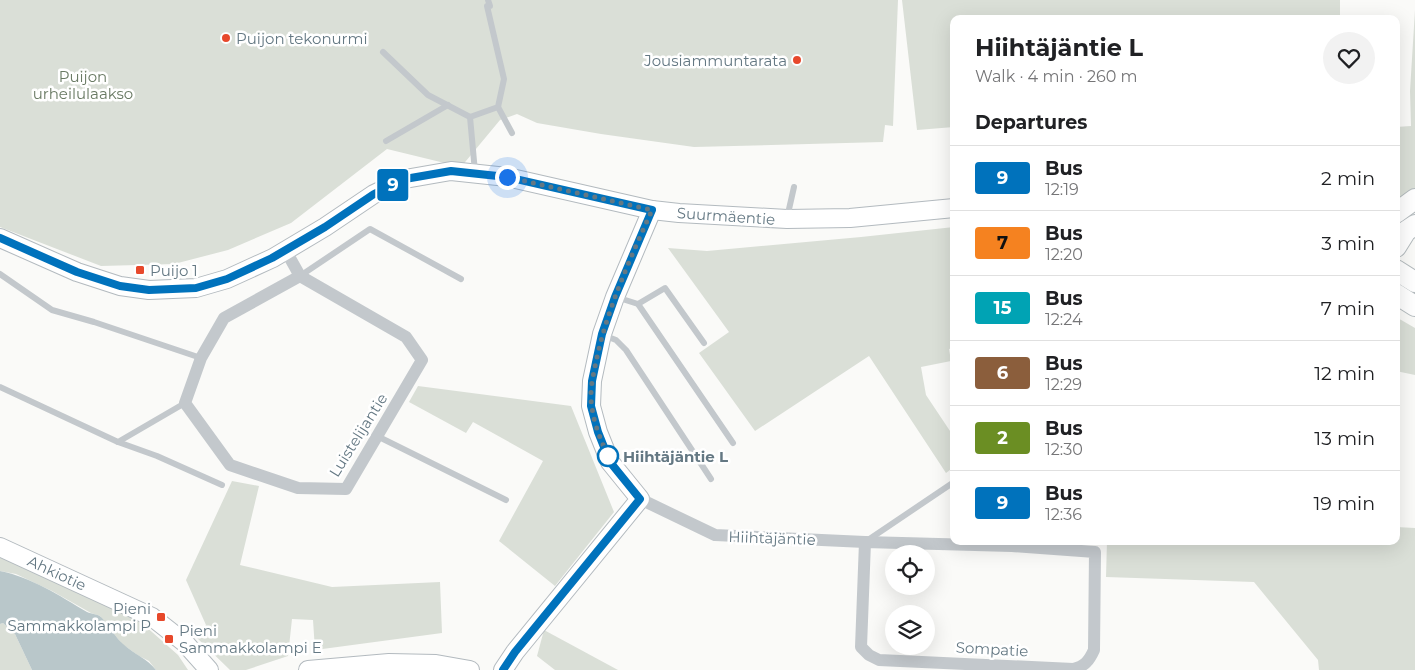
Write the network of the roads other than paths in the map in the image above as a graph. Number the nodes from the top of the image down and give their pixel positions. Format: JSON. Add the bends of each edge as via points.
{"nodes":[{"id":1,"x":488,"y":0,"type":"edge"},
{"id":2,"x":383,"y":52,"type":"dead end"},
{"id":3,"x":448,"y":105,"type":"junction"},
{"id":4,"x":498,"y":107,"type":"junction"},
{"id":5,"x":470,"y":117,"type":"junction"},
{"id":6,"x":512,"y":133,"type":"dead end"},
{"id":7,"x":386,"y":141,"type":"dead end"},
{"id":8,"x":475,"y":174,"type":"junction"},
{"id":9,"x":794,"y":187,"type":"dead end"},
{"id":10,"x":1415,"y":199,"type":"edge"},
{"id":11,"x":950,"y":208,"type":"edge"},
{"id":12,"x":652,"y":210,"type":"junction"},
{"id":13,"x":1400,"y":210,"type":"edge"},
{"id":14,"x":787,"y":219,"type":"junction"},
{"id":15,"x":1415,"y":225,"type":"edge"},
{"id":16,"x":0,"y":238,"type":"edge"},
{"id":17,"x":1400,"y":241,"type":"edge"},
{"id":18,"x":286,"y":250,"type":"junction"},
{"id":19,"x":1400,"y":273,"type":"edge"},
{"id":20,"x":0,"y":274,"type":"edge"},
{"id":21,"x":300,"y":276,"type":"junction"},
{"id":22,"x":461,"y":279,"type":"dead end"},
{"id":23,"x":1415,"y":282,"type":"edge"},
{"id":24,"x":615,"y":297,"type":"junction"},
{"id":25,"x":1400,"y":297,"type":"edge"},
{"id":26,"x":638,"y":304,"type":"junction"},
{"id":27,"x":1415,"y":306,"type":"edge"},
{"id":28,"x":602,"y":334,"type":"junction"},
{"id":29,"x":704,"y":343,"type":"dead end"},
{"id":30,"x":201,"y":358,"type":"junction"},
{"id":31,"x":0,"y":387,"type":"edge"},
{"id":32,"x":185,"y":403,"type":"junction"},
{"id":33,"x":377,"y":436,"type":"junction"},
{"id":34,"x":118,"y":442,"type":"junction"},
{"id":35,"x":733,"y":443,"type":"dead end"},
{"id":36,"x":711,"y":479,"type":"dead end"},
{"id":37,"x":222,"y":485,"type":"dead end"},
{"id":38,"x":950,"y":485,"type":"edge"},
{"id":39,"x":640,"y":499,"type":"junction"},
{"id":40,"x":506,"y":500,"type":"dead end"},
{"id":41,"x":865,"y":542,"type":"junction"},
{"id":42,"x":950,"y":543,"type":"edge"},
{"id":43,"x":1039,"y":545,"type":"edge"},
{"id":44,"x":0,"y":547,"type":"edge"},
{"id":45,"x":1095,"y":550,"type":"joint"},
{"id":46,"x":209,"y":670,"type":"edge"},
{"id":47,"x":308,"y":670,"type":"edge"},
{"id":48,"x":470,"y":670,"type":"edge"},
{"id":49,"x":504,"y":670,"type":"edge"}],
"edges":[{"from":1,"to":4,"type":"lane","via":[[504,79]]},
{"from":2,"to":3,"type":"lane","via":[[428,95]]},
{"from":3,"to":5,"type":"lane"},
{"from":3,"to":7,"type":"lane"},
{"from":4,"to":5,"type":"lane"},
{"from":4,"to":6,"type":"lane"},
{"from":5,"to":8,"type":"lane"},
{"from":8,"to":12,"type":"main road","name":"Suurmäentie","via":[[507,177]]},
{"from":8,"to":18,"type":"main road","name":"Suurmäentie","via":[[451,171],[405,179],[374,194]]},
{"from":9,"to":14,"type":"lane"},
{"from":10,"to":13,"type":"main road"},
{"from":11,"to":14,"type":"main road","name":"Suurmäentie","via":[[850,218]]},
{"from":12,"to":14,"type":"main road","name":"Suurmäentie"},
{"from":12,"to":24,"type":"main road","name":"Hiihtäjäntie"},
{"from":15,"to":17,"type":"main road"},
{"from":16,"to":18,"type":"main road","name":"Suurmäentie","via":[[77,272],[120,286],[149,290],[196,288],[227,279]]},
{"from":18,"to":21,"type":"street"},
{"from":19,"to":23,"type":"main road"},
{"from":20,"to":30,"type":"lane","via":[[52,310]]},
{"from":21,"to":22,"type":"lane","via":[[370,229]]},
{"from":21,"to":30,"type":"street","via":[[224,318]]},
{"from":21,"to":33,"type":"street","name":"Luistelijantie","via":[[406,337],[422,360]]},
{"from":24,"to":26,"type":"lane"},
{"from":24,"to":28,"type":"main road","name":"Hiihtäjäntie"},
{"from":25,"to":27,"type":"main road"},
{"from":26,"to":29,"type":"lane","via":[[665,288]]},
{"from":26,"to":35,"type":"lane"},
{"from":28,"to":36,"type":"lane","via":[[616,340],[626,350]]},
{"from":28,"to":39,"type":"main road","name":"Hiihtäjäntie","via":[[592,381],[591,406],[610,462]]},
{"from":30,"to":32,"type":"street"},
{"from":31,"to":34,"type":"lane"},
{"from":32,"to":33,"type":"street","name":"Luistelijantie","via":[[230,465],[298,488],[346,489]]},
{"from":32,"to":34,"type":"lane"},
{"from":33,"to":40,"type":"lane"},
{"from":34,"to":37,"type":"lane"},
{"from":38,"to":41,"type":"lane"},
{"from":39,"to":41,"type":"street","name":"Hiihtäjäntie","via":[[715,536]]},
{"from":39,"to":49,"type":"main road","via":[[515,652]]},
{"from":41,"to":42,"type":"street","name":"Hiihtäjäntie"},
{"from":41,"to":45,"type":"street","name":"Sompatie","via":[[861,647],[869,655],[879,660],[1073,669],[1083,666],[1094,650]]},
{"from":43,"to":45,"type":"street","name":"Hiihtäjäntie"},
{"from":44,"to":46,"type":"main road","name":"Ahkiotie","via":[[152,617],[185,643]]},
{"from":47,"to":48,"type":"main road","via":[[389,663],[436,664]]}]}
